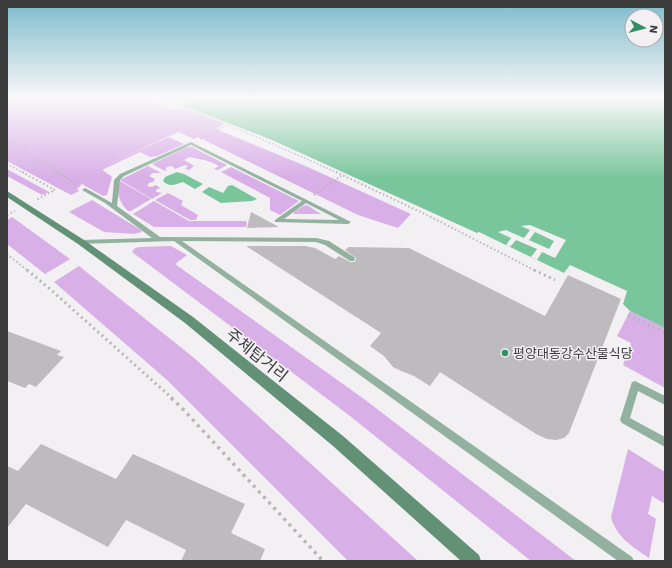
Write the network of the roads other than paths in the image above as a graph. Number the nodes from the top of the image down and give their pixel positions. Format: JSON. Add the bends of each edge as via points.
{"nodes":[{"id":1,"x":86,"y":190,"type":"road end"},
{"id":2,"x":7,"y":193,"type":"edge"},
{"id":3,"x":306,"y":200,"type":"junction"},
{"id":4,"x":114,"y":207,"type":"junction"},
{"id":5,"x":158,"y":239,"type":"junction"},
{"id":6,"x":175,"y":239,"type":"junction"},
{"id":7,"x":81,"y":242,"type":"junction"},
{"id":8,"x":352,"y":259,"type":"dead end"},
{"id":9,"x":665,"y":401,"type":"edge"},
{"id":10,"x":665,"y":442,"type":"edge"},
{"id":11,"x":473,"y":561,"type":"edge"},
{"id":12,"x":628,"y":561,"type":"edge"}],
"edges":[{"from":1,"to":4,"type":"lane"},
{"from":2,"to":7,"type":"main road","name":"주체탑거리"},
{"from":3,"to":3,"type":"lane","via":[[327,211],[348,222],[277,221]]},
{"from":3,"to":4,"type":"lane","via":[[191,144],[122,175],[116,180]]},
{"from":4,"to":5,"type":"lane"},
{"from":5,"to":6,"type":"lane"},
{"from":5,"to":7,"type":"lane"},
{"from":6,"to":8,"type":"lane","via":[[316,240],[327,243]]},
{"from":6,"to":12,"type":"lane"},
{"from":7,"to":11,"type":"main road","name":"주체탑거리","via":[[189,320],[338,441]]},
{"from":9,"to":10,"type":"lane","via":[[635,385],[625,420]]}]}
